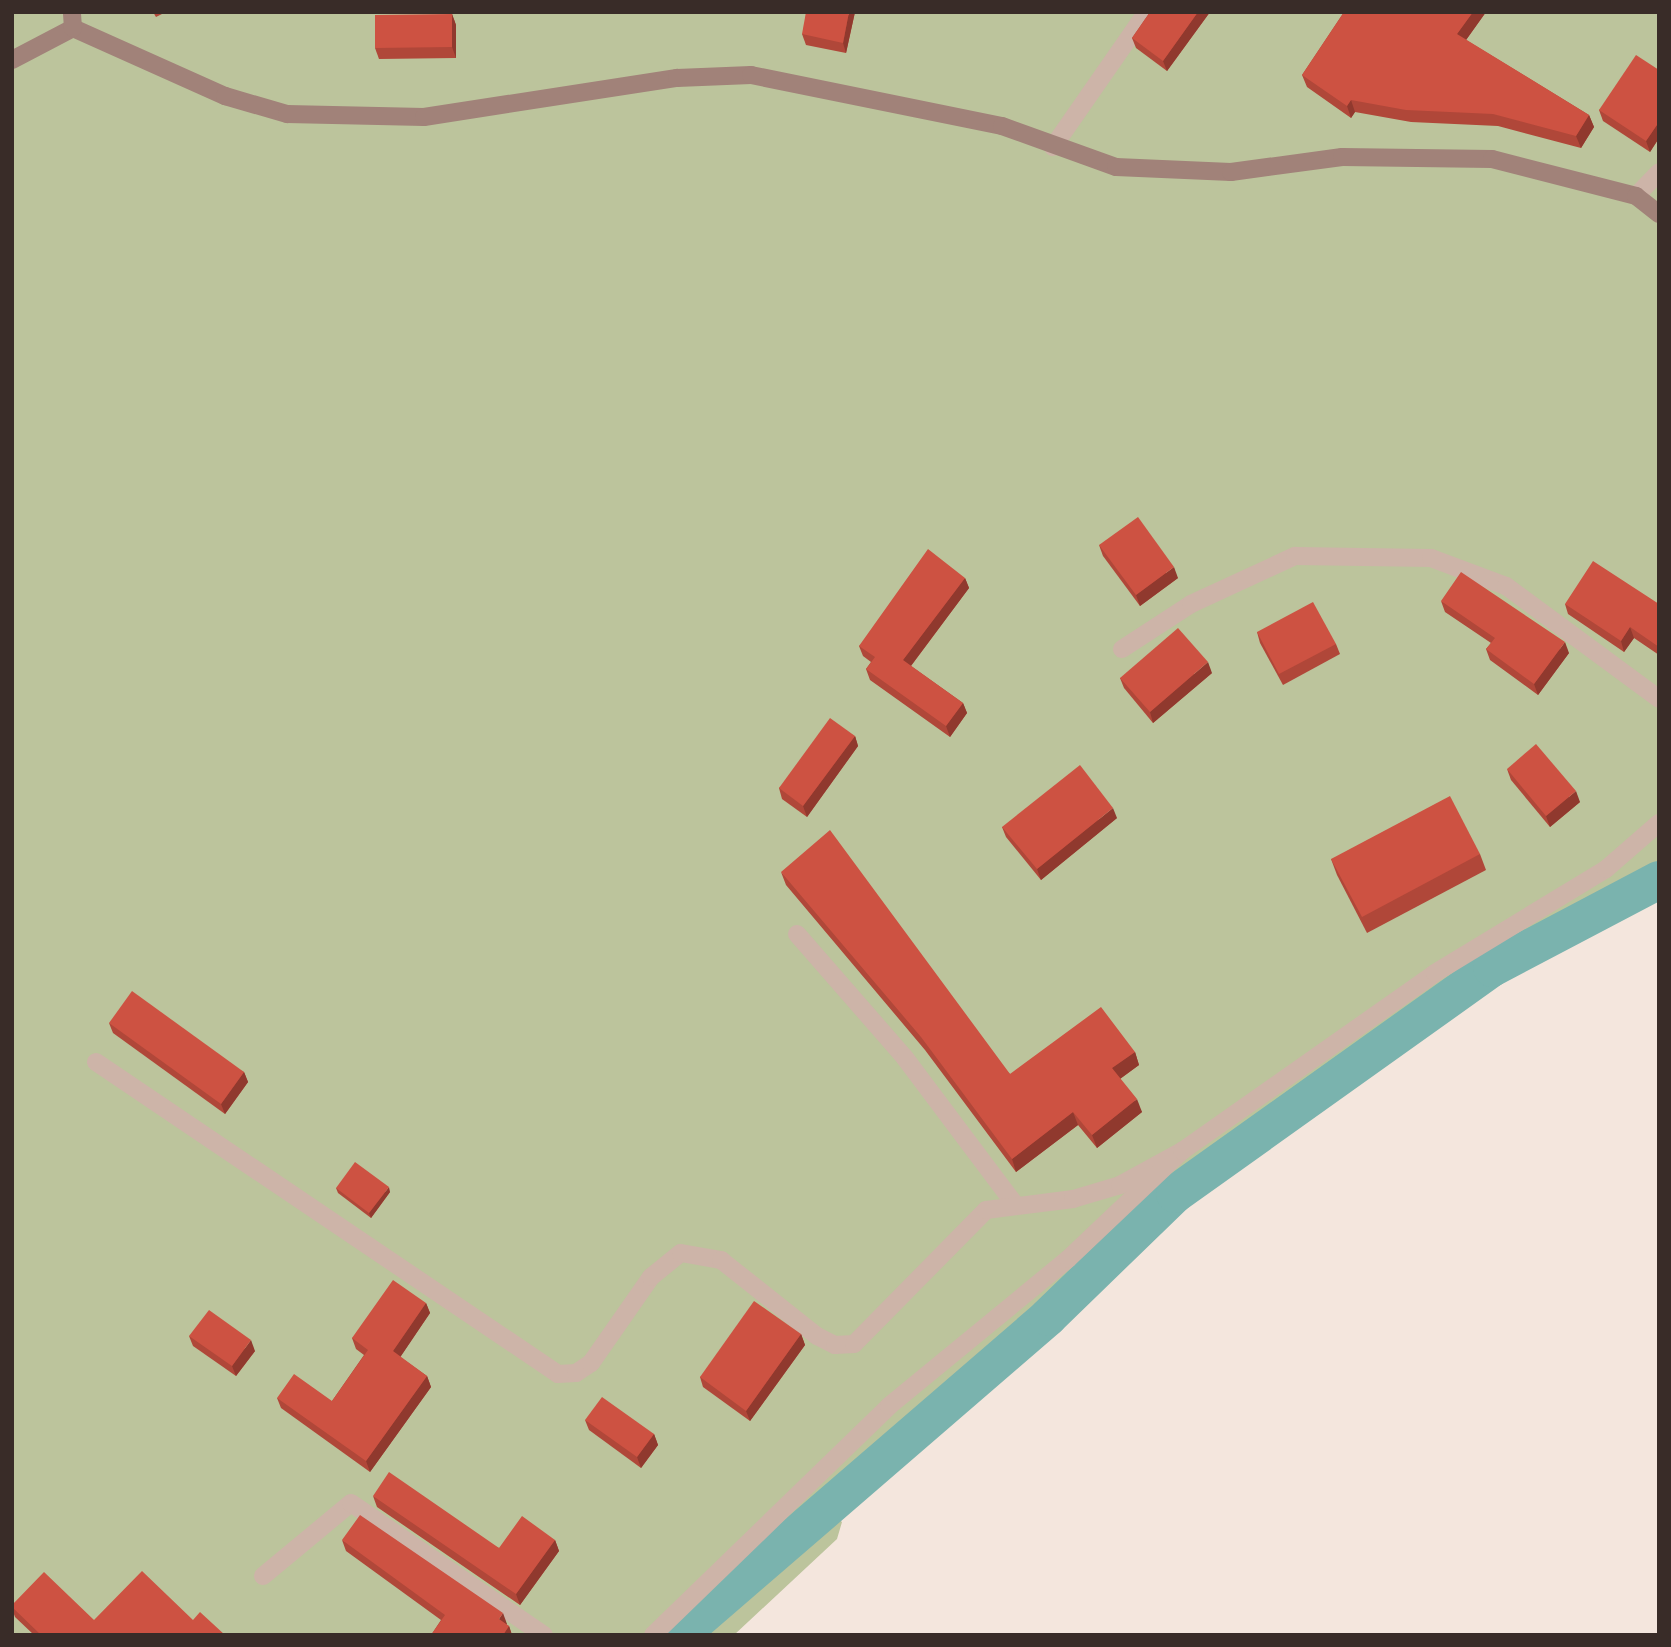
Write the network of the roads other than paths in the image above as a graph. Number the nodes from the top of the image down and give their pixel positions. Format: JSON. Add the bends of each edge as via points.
{"nodes":[{"id":1,"x":1147,"y":12,"type":"edge"},
{"id":2,"x":73,"y":20,"type":"edge"},
{"id":3,"x":12,"y":61,"type":"edge"},
{"id":4,"x":1053,"y":146,"type":"junction"},
{"id":5,"x":1659,"y":172,"type":"edge"},
{"id":6,"x":1636,"y":196,"type":"junction"},
{"id":7,"x":1659,"y":214,"type":"edge"},
{"id":8,"x":1122,"y":649,"type":"dead end"},
{"id":9,"x":1659,"y":699,"type":"edge"},
{"id":10,"x":1659,"y":823,"type":"edge"},
{"id":11,"x":797,"y":934,"type":"dead end"},
{"id":12,"x":96,"y":1062,"type":"dead end"},
{"id":13,"x":1182,"y":1152,"type":"junction"},
{"id":14,"x":1014,"y":1203,"type":"junction"},
{"id":15,"x":264,"y":1576,"type":"dead end"},
{"id":16,"x":544,"y":1635,"type":"edge"},
{"id":17,"x":653,"y":1635,"type":"edge"}],
"edges":[{"from":1,"to":4,"type":"lane"},
{"from":2,"to":3,"type":"street"},
{"from":2,"to":4,"type":"street","via":[[225,96],[287,114],[424,117],[625,85],[751,75],[876,96],[1002,127]]},
{"from":4,"to":6,"type":"street","via":[[1116,167],[1164,173],[1231,172],[1342,157],[1492,159]]},
{"from":5,"to":6,"type":"lane"},
{"from":6,"to":7,"type":"street"},
{"from":8,"to":9,"type":"lane","via":[[1191,604],[1295,556],[1431,558],[1506,586]]},
{"from":10,"to":13,"type":"lane","via":[[1606,869],[1435,973]]},
{"from":11,"to":14,"type":"lane","via":[[905,1058]]},
{"from":12,"to":14,"type":"lane","via":[[558,1374],[576,1373],[591,1363],[650,1277],[681,1253],[721,1261],[817,1336],[835,1345],[854,1344],[878,1326],[977,1218]]},
{"from":13,"to":14,"type":"lane","via":[[1097,1192]]},
{"from":13,"to":17,"type":"lane","via":[[1068,1259],[889,1406]]},
{"from":15,"to":16,"type":"lane","via":[[352,1503]]}]}
